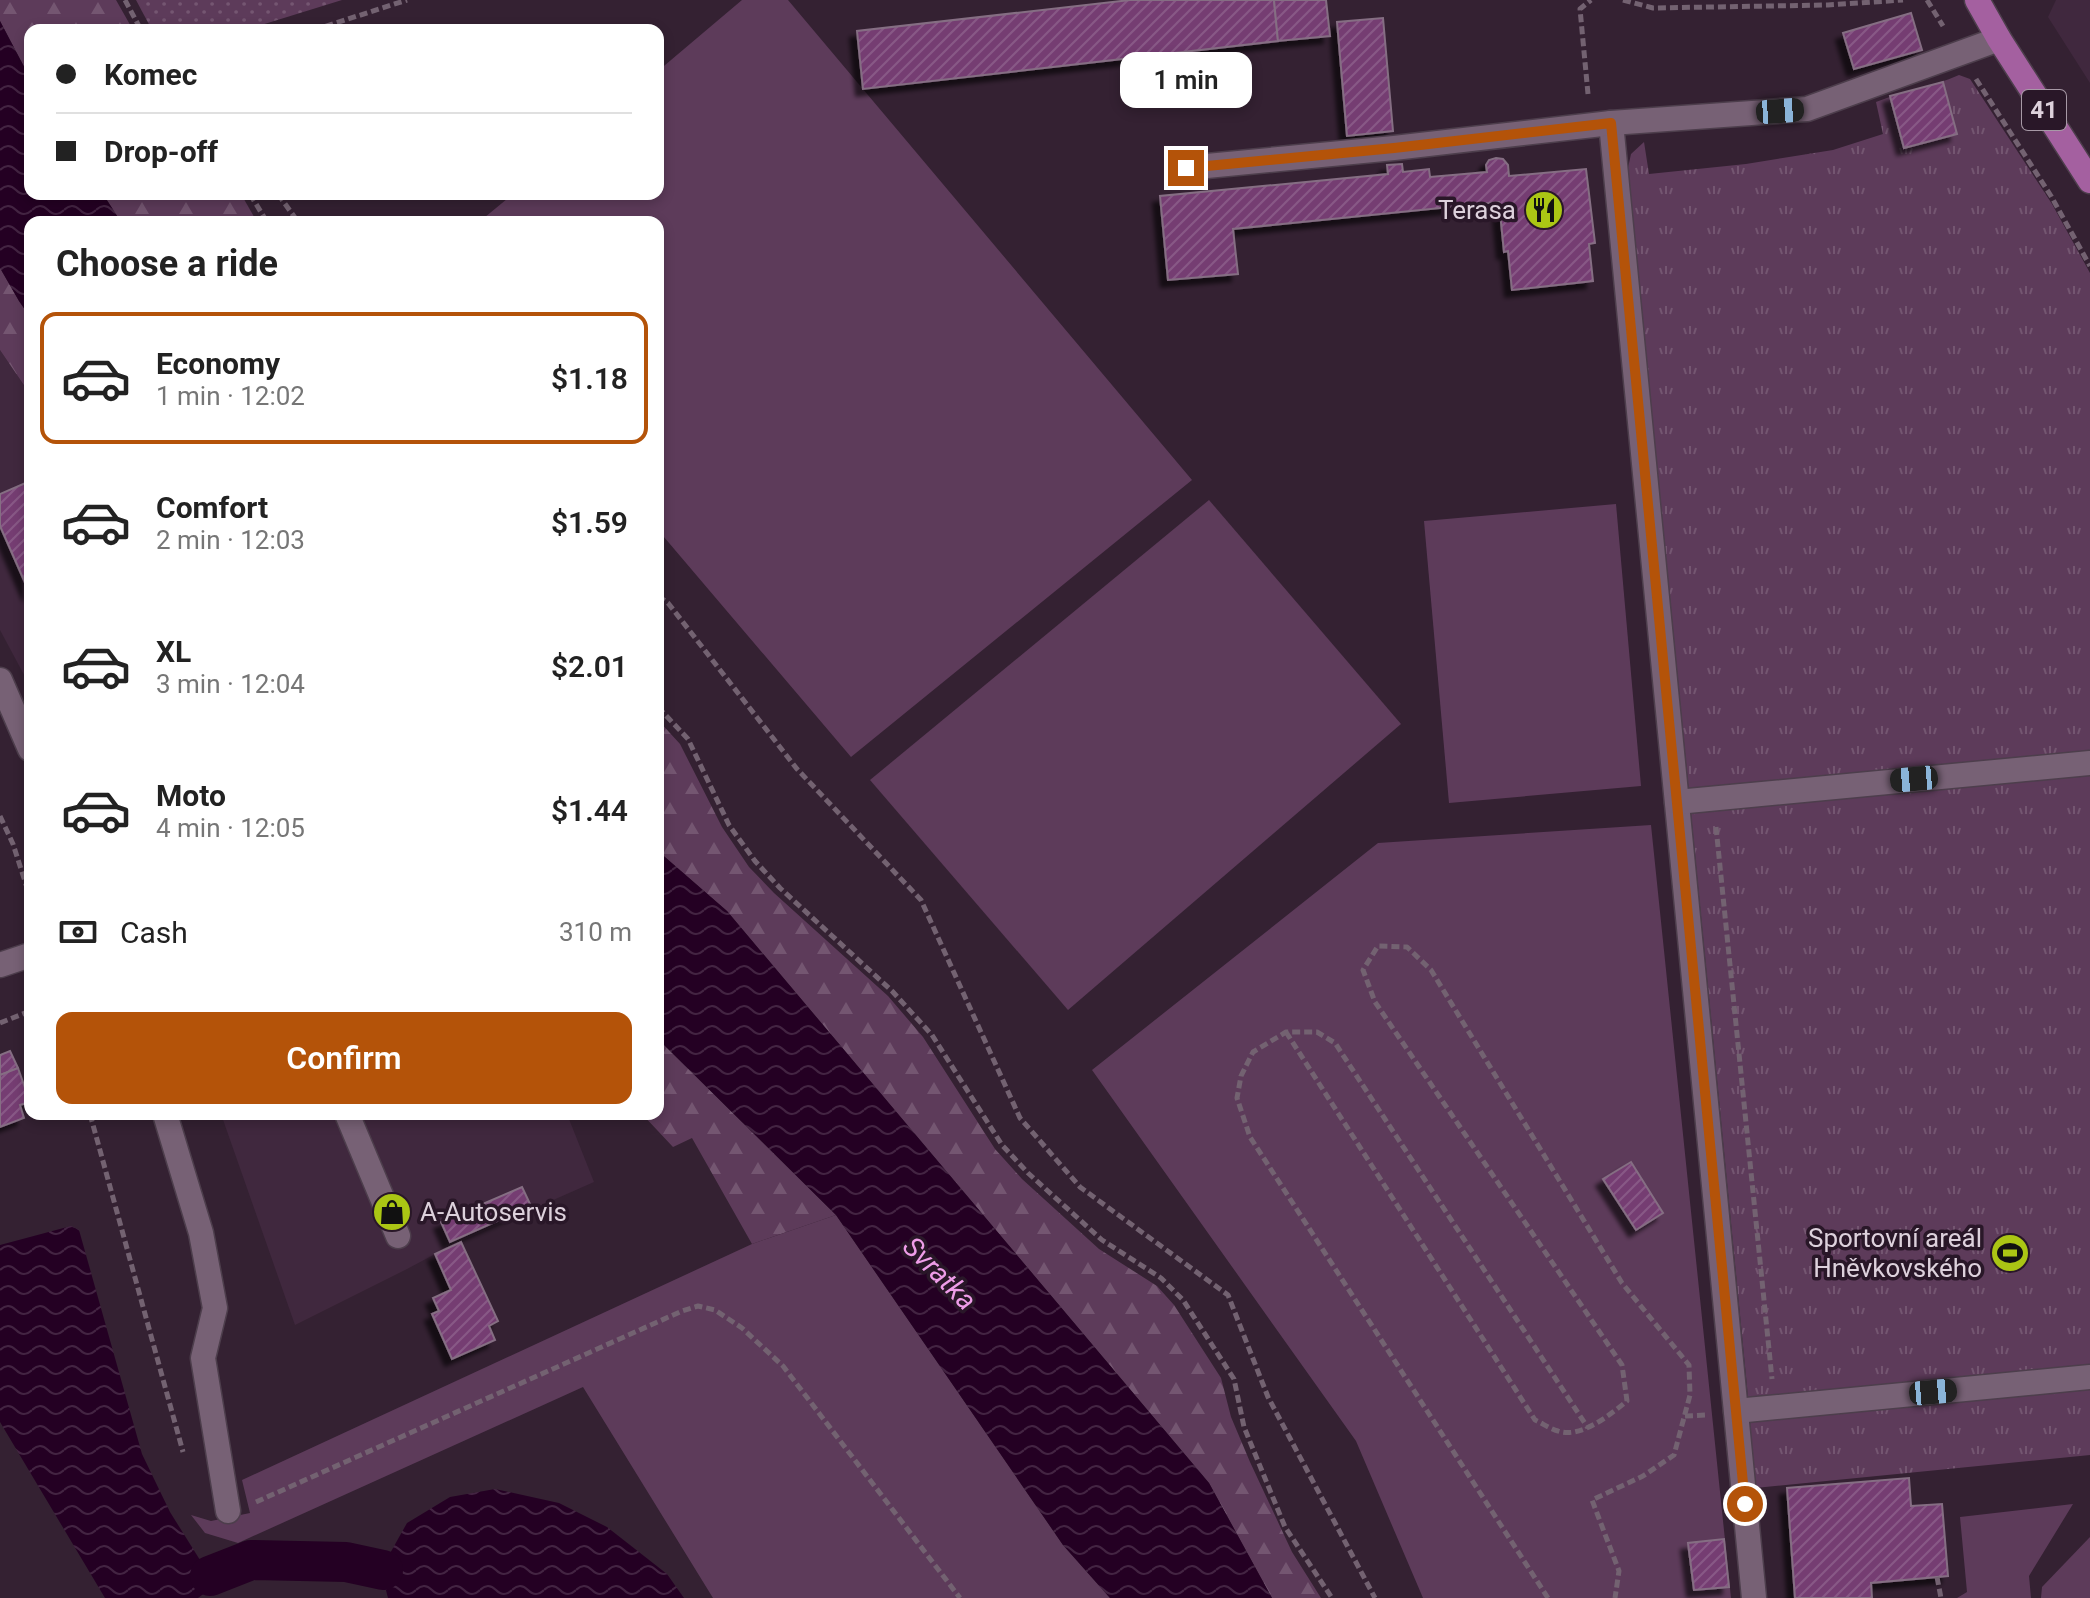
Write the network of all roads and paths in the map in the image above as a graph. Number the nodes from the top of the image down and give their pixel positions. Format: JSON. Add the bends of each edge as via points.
{"nodes":[{"id":1,"x":125,"y":0,"type":"edge"},
{"id":2,"x":407,"y":0,"type":"edge"},
{"id":3,"x":1591,"y":0,"type":"edge"},
{"id":4,"x":1623,"y":0,"type":"edge"},
{"id":5,"x":1903,"y":0,"type":"edge"},
{"id":6,"x":1927,"y":0,"type":"edge"},
{"id":7,"x":1977,"y":0,"type":"edge"},
{"id":8,"x":1829,"y":3,"type":"edge"},
{"id":9,"x":138,"y":24,"type":"edge"},
{"id":10,"x":333,"y":24,"type":"edge"},
{"id":11,"x":1999,"y":39,"type":"junction"},
{"id":12,"x":1959,"y":54,"type":"junction"},
{"id":13,"x":1601,"y":124,"type":"junction"},
{"id":14,"x":1186,"y":168,"type":"dead end"},
{"id":15,"x":2090,"y":181,"type":"edge"},
{"id":16,"x":2090,"y":266,"type":"edge"},
{"id":17,"x":664,"y":600,"type":"edge"},
{"id":18,"x":0,"y":680,"type":"edge"},
{"id":19,"x":664,"y":713,"type":"edge"},
{"id":20,"x":24,"y":735,"type":"edge"},
{"id":21,"x":2090,"y":763,"type":"edge"},
{"id":22,"x":1713,"y":799,"type":"junction"},
{"id":23,"x":1677,"y":802,"type":"junction"},
{"id":24,"x":0,"y":816,"type":"edge"},
{"id":25,"x":24,"y":878,"type":"edge"},
{"id":26,"x":24,"y":957,"type":"edge"},
{"id":27,"x":0,"y":965,"type":"edge"},
{"id":28,"x":24,"y":1013,"type":"edge"},
{"id":29,"x":0,"y":1023,"type":"edge"},
{"id":30,"x":1286,"y":1032,"type":"junction"},
{"id":31,"x":92,"y":1120,"type":"edge"},
{"id":32,"x":167,"y":1120,"type":"edge"},
{"id":33,"x":350,"y":1120,"type":"edge"},
{"id":34,"x":398,"y":1236,"type":"dead end"},
{"id":35,"x":2090,"y":1377,"type":"edge"},
{"id":36,"x":1775,"y":1407,"type":"junction"},
{"id":37,"x":1736,"y":1411,"type":"junction"},
{"id":38,"x":1588,"y":1428,"type":"junction"},
{"id":39,"x":187,"y":1466,"type":"dead end"},
{"id":40,"x":228,"y":1511,"type":"joint"},
{"id":41,"x":1937,"y":1577,"type":"dead end"},
{"id":42,"x":960,"y":1598,"type":"edge"},
{"id":43,"x":1332,"y":1598,"type":"edge"},
{"id":44,"x":1375,"y":1598,"type":"edge"},
{"id":45,"x":1548,"y":1598,"type":"edge"},
{"id":46,"x":1615,"y":1598,"type":"edge"},
{"id":47,"x":1754,"y":1598,"type":"edge"},
{"id":48,"x":1941,"y":1598,"type":"edge"}],
"edges":[{"from":1,"to":9,"type":"path"},
{"from":2,"to":10,"type":"path"},
{"from":3,"to":13,"type":"path","via":[[1580,9]]},
{"from":4,"to":8,"type":"path","via":[[1653,8]]},
{"from":5,"to":8,"type":"path"},
{"from":6,"to":12,"type":"path"},
{"from":7,"to":11,"type":"main road","number":"41"},
{"from":11,"to":12,"type":"street"},
{"from":11,"to":15,"type":"main road","number":"41"},
{"from":12,"to":13,"type":"street","via":[[1807,109]]},
{"from":12,"to":16,"type":"path"},
{"from":13,"to":14,"type":"street"},
{"from":13,"to":23,"type":"street"},
{"from":17,"to":44,"type":"path","via":[[797,769],[921,900],[1020,1118],[1080,1187],[1228,1295],[1268,1397]]},
{"from":18,"to":20,"type":"street"},
{"from":19,"to":43,"type":"path","via":[[688,739],[729,825],[755,861],[932,1035],[1002,1145],[1102,1240],[1161,1278],[1183,1300],[1234,1379],[1244,1427],[1285,1527]]},
{"from":21,"to":22,"type":"street"},
{"from":22,"to":23,"type":"street"},
{"from":22,"to":36,"type":"path"},
{"from":23,"to":37,"type":"street"},
{"from":24,"to":25,"type":"path"},
{"from":26,"to":27,"type":"street"},
{"from":28,"to":29,"type":"path"},
{"from":30,"to":38,"type":"path","via":[[1317,1032],[1335,1043]]},
{"from":30,"to":38,"type":"path","via":[[1535,1420],[1561,1433]]},
{"from":30,"to":45,"type":"path","via":[[1253,1052],[1241,1076],[1237,1098],[1250,1137]]},
{"from":31,"to":39,"type":"path"},
{"from":32,"to":40,"type":"street","via":[[201,1233],[215,1308],[203,1358]]},
{"from":33,"to":34,"type":"street"},
{"from":35,"to":36,"type":"street"},
{"from":36,"to":37,"type":"street"},
{"from":37,"to":47,"type":"street"},
{"from":38,"to":46,"type":"path","via":[[1627,1401],[1622,1365],[1375,1002],[1363,970],[1378,946],[1407,947],[1431,970],[1622,1283],[1689,1365],[1690,1395],[1674,1455],[1592,1500],[1619,1571]]},
{"from":40,"to":42,"type":"path","via":[[698,1306],[715,1310],[742,1328],[783,1366]]},
{"from":41,"to":48,"type":"path"}]}
